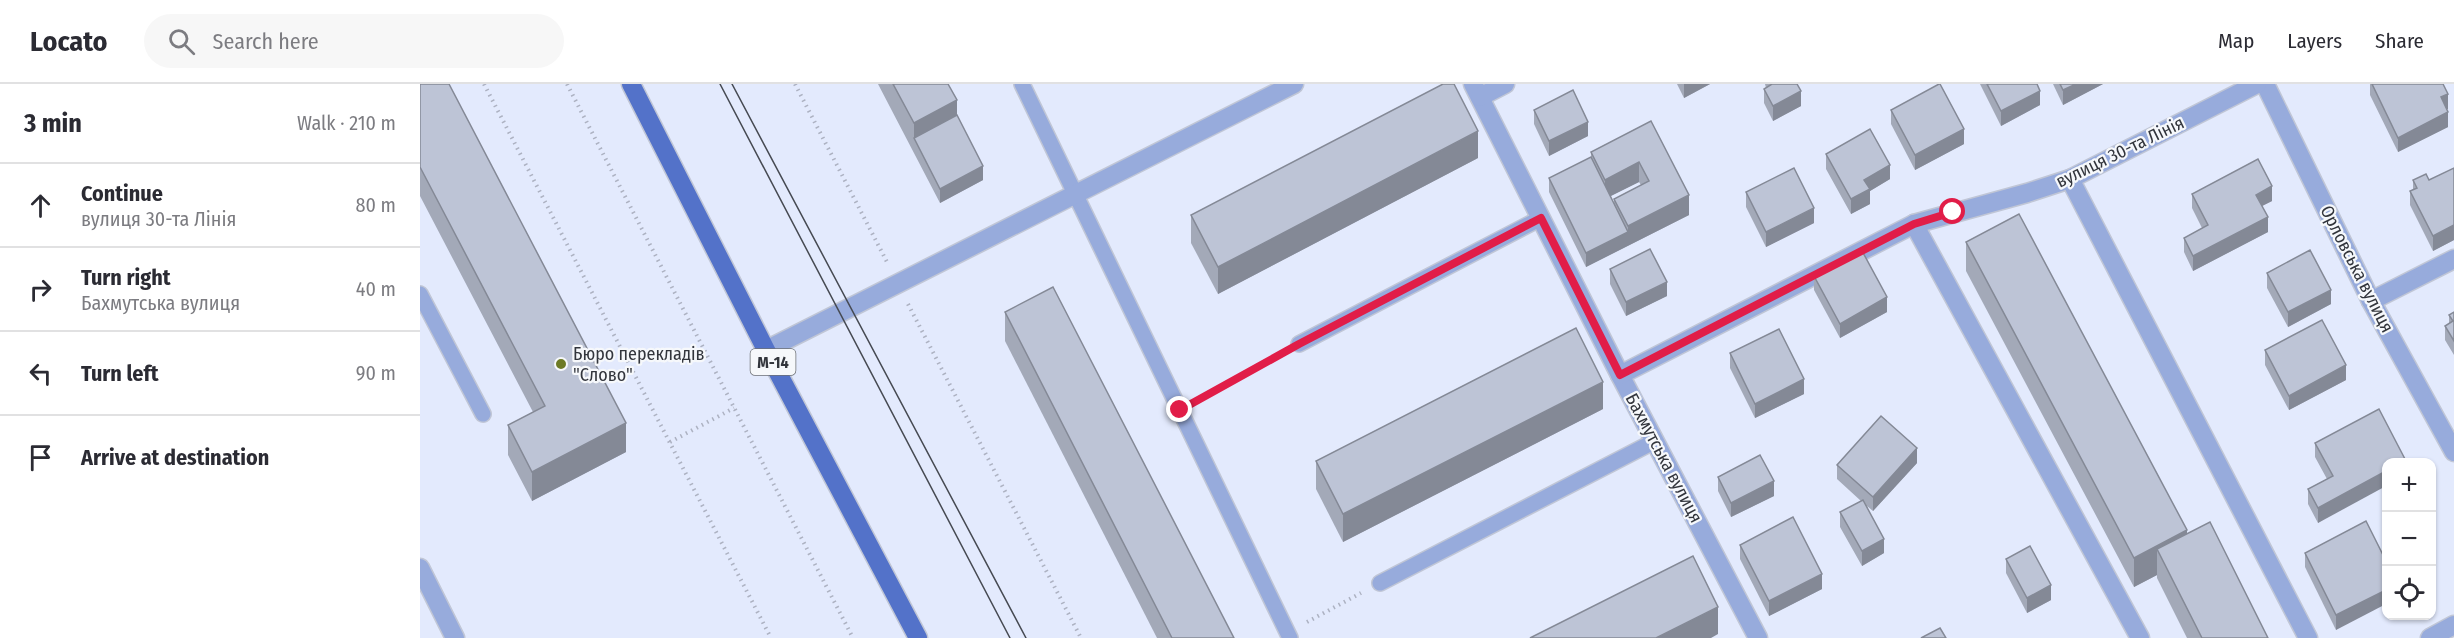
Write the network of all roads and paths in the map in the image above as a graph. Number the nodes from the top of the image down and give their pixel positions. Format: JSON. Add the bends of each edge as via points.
{"nodes":[{"id":1,"x":484,"y":84,"type":"edge"},
{"id":2,"x":567,"y":84,"type":"edge"},
{"id":3,"x":631,"y":84,"type":"edge"},
{"id":4,"x":795,"y":84,"type":"edge"},
{"id":5,"x":1023,"y":84,"type":"edge"},
{"id":6,"x":1294,"y":84,"type":"edge"},
{"id":7,"x":1505,"y":84,"type":"edge"},
{"id":8,"x":2257,"y":84,"type":"edge"},
{"id":9,"x":2265,"y":84,"type":"edge"},
{"id":10,"x":1476,"y":91,"type":"edge"},
{"id":11,"x":2070,"y":178,"type":"junction"},
{"id":12,"x":1076,"y":195,"type":"junction"},
{"id":13,"x":1541,"y":218,"type":"junction"},
{"id":14,"x":1914,"y":224,"type":"junction"},
{"id":15,"x":2454,"y":259,"type":"edge"},
{"id":16,"x":898,"y":284,"type":"junction"},
{"id":17,"x":420,"y":294,"type":"edge"},
{"id":18,"x":2371,"y":301,"type":"junction"},
{"id":19,"x":1299,"y":344,"type":"joint"},
{"id":20,"x":766,"y":350,"type":"junction"},
{"id":21,"x":1620,"y":375,"type":"junction"},
{"id":22,"x":734,"y":408,"type":"junction"},
{"id":23,"x":1180,"y":410,"type":"junction"},
{"id":24,"x":483,"y":414,"type":"dead end"},
{"id":25,"x":1655,"y":441,"type":"junction"},
{"id":26,"x":670,"y":442,"type":"junction"},
{"id":27,"x":2454,"y":452,"type":"edge"},
{"id":28,"x":420,"y":568,"type":"edge"},
{"id":29,"x":1380,"y":583,"type":"joint"},
{"id":30,"x":2454,"y":625,"type":"edge"},
{"id":31,"x":1289,"y":635,"type":"edge"},
{"id":32,"x":455,"y":638,"type":"edge"},
{"id":33,"x":771,"y":638,"type":"edge"},
{"id":34,"x":854,"y":638,"type":"edge"},
{"id":35,"x":918,"y":638,"type":"edge"},
{"id":36,"x":1081,"y":638,"type":"edge"},
{"id":37,"x":1758,"y":638,"type":"edge"},
{"id":38,"x":2140,"y":638,"type":"edge"},
{"id":39,"x":2308,"y":638,"type":"edge"},
{"id":40,"x":2430,"y":638,"type":"edge"}],
"edges":[{"from":1,"to":26,"type":"path"},
{"from":2,"to":22,"type":"path"},
{"from":3,"to":20,"type":"main road","number":"М-14"},
{"from":4,"to":16,"type":"path"},
{"from":5,"to":12,"type":"lane"},
{"from":6,"to":12,"type":"street"},
{"from":7,"to":10,"type":"street"},
{"from":8,"to":11,"type":"street","name":"вулиця 30-та Лінія"},
{"from":9,"to":18,"type":"street","name":"Орловська вулиця"},
{"from":10,"to":13,"type":"street","name":"Бахмутська вулиця"},
{"from":11,"to":14,"type":"street","name":"вулиця 30-та Лінія","via":[[2027,194]]},
{"from":11,"to":39,"type":"street"},
{"from":12,"to":16,"type":"street"},
{"from":12,"to":23,"type":"lane"},
{"from":13,"to":19,"type":"lane"},
{"from":13,"to":21,"type":"street","name":"Бахмутська вулиця"},
{"from":14,"to":21,"type":"street","name":"вулиця 30-та Лінія"},
{"from":14,"to":38,"type":"street"},
{"from":15,"to":18,"type":"street"},
{"from":16,"to":20,"type":"street"},
{"from":16,"to":36,"type":"path"},
{"from":17,"to":24,"type":"lane"},
{"from":18,"to":27,"type":"street","name":"Орловська вулиця"},
{"from":19,"to":23,"type":"path"},
{"from":20,"to":35,"type":"main road","number":"М-14"},
{"from":21,"to":25,"type":"street","name":"Бахмутська вулиця"},
{"from":22,"to":26,"type":"path"},
{"from":22,"to":34,"type":"path"},
{"from":23,"to":31,"type":"lane"},
{"from":25,"to":29,"type":"lane"},
{"from":25,"to":37,"type":"street","name":"Бахмутська вулиця"},
{"from":26,"to":33,"type":"path"},
{"from":28,"to":32,"type":"street"},
{"from":29,"to":31,"type":"path"},
{"from":30,"to":40,"type":"street"}]}
